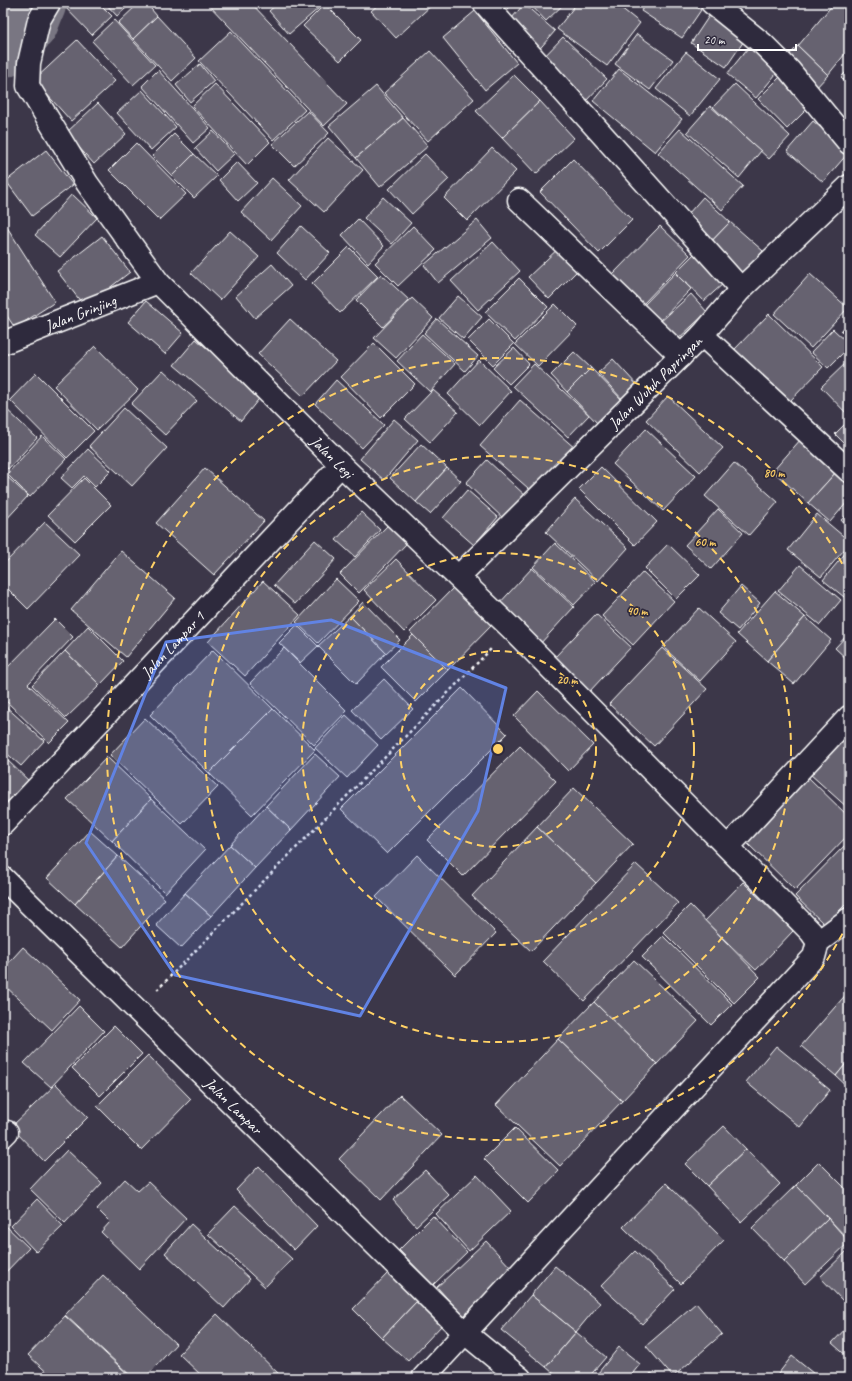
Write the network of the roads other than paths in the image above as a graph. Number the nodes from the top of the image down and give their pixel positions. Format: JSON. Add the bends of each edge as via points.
{"nodes":[{"id":1,"x":49,"y":3,"type":"edge"},
{"id":2,"x":484,"y":3,"type":"edge"},
{"id":3,"x":712,"y":3,"type":"edge"},
{"id":4,"x":849,"y":143,"type":"edge"},
{"id":5,"x":849,"y":186,"type":"edge"},
{"id":6,"x":519,"y":200,"type":"dead end"},
{"id":7,"x":158,"y":282,"type":"junction"},
{"id":8,"x":741,"y":289,"type":"junction"},
{"id":9,"x":702,"y":335,"type":"junction"},
{"id":10,"x":6,"y":336,"type":"edge"},
{"id":11,"x":681,"y":356,"type":"junction"},
{"id":12,"x":341,"y":464,"type":"junction"},
{"id":13,"x":849,"y":471,"type":"edge"},
{"id":14,"x":458,"y":577,"type":"junction"},
{"id":15,"x":849,"y":717,"type":"edge"},
{"id":16,"x":3,"y":824,"type":"edge"},
{"id":17,"x":728,"y":847,"type":"junction"},
{"id":18,"x":3,"y":878,"type":"edge"},
{"id":19,"x":849,"y":919,"type":"edge"},
{"id":20,"x":818,"y":942,"type":"junction"},
{"id":21,"x":465,"y":1333,"type":"junction"},
{"id":22,"x":423,"y":1378,"type":"edge"},
{"id":23,"x":520,"y":1378,"type":"edge"}],
"edges":[{"from":1,"to":7,"type":"street","name":"Jalan Legi","via":[[39,20],[29,63],[28,86],[87,183]]},
{"from":2,"to":8,"type":"street"},
{"from":3,"to":4,"type":"street","via":[[763,44],[789,70]]},
{"from":5,"to":8,"type":"street","name":"Jalan Wuluh Papringan"},
{"from":6,"to":11,"type":"street"},
{"from":7,"to":10,"type":"street","name":"Jalan Grinjing"},
{"from":7,"to":12,"type":"street","name":"Jalan Legi"},
{"from":8,"to":9,"type":"street","name":"Jalan Wuluh Papringan"},
{"from":9,"to":11,"type":"street","name":"Jalan Wuluh Papringan"},
{"from":9,"to":13,"type":"street"},
{"from":11,"to":14,"type":"street","name":"Jalan Wuluh Papringan"},
{"from":12,"to":14,"type":"street","name":"Jalan Legi"},
{"from":12,"to":16,"type":"street","name":"Jalan Lampar 1"},
{"from":14,"to":17,"type":"street","name":"Jalan Legi"},
{"from":15,"to":17,"type":"street"},
{"from":17,"to":20,"type":"street","name":"Jalan Legi"},
{"from":18,"to":21,"type":"street","name":"Jalan Lampar"},
{"from":19,"to":20,"type":"street"},
{"from":20,"to":21,"type":"street","via":[[814,957]]},
{"from":21,"to":22,"type":"street"},
{"from":21,"to":23,"type":"street","name":"Jalan Lampar"}]}
